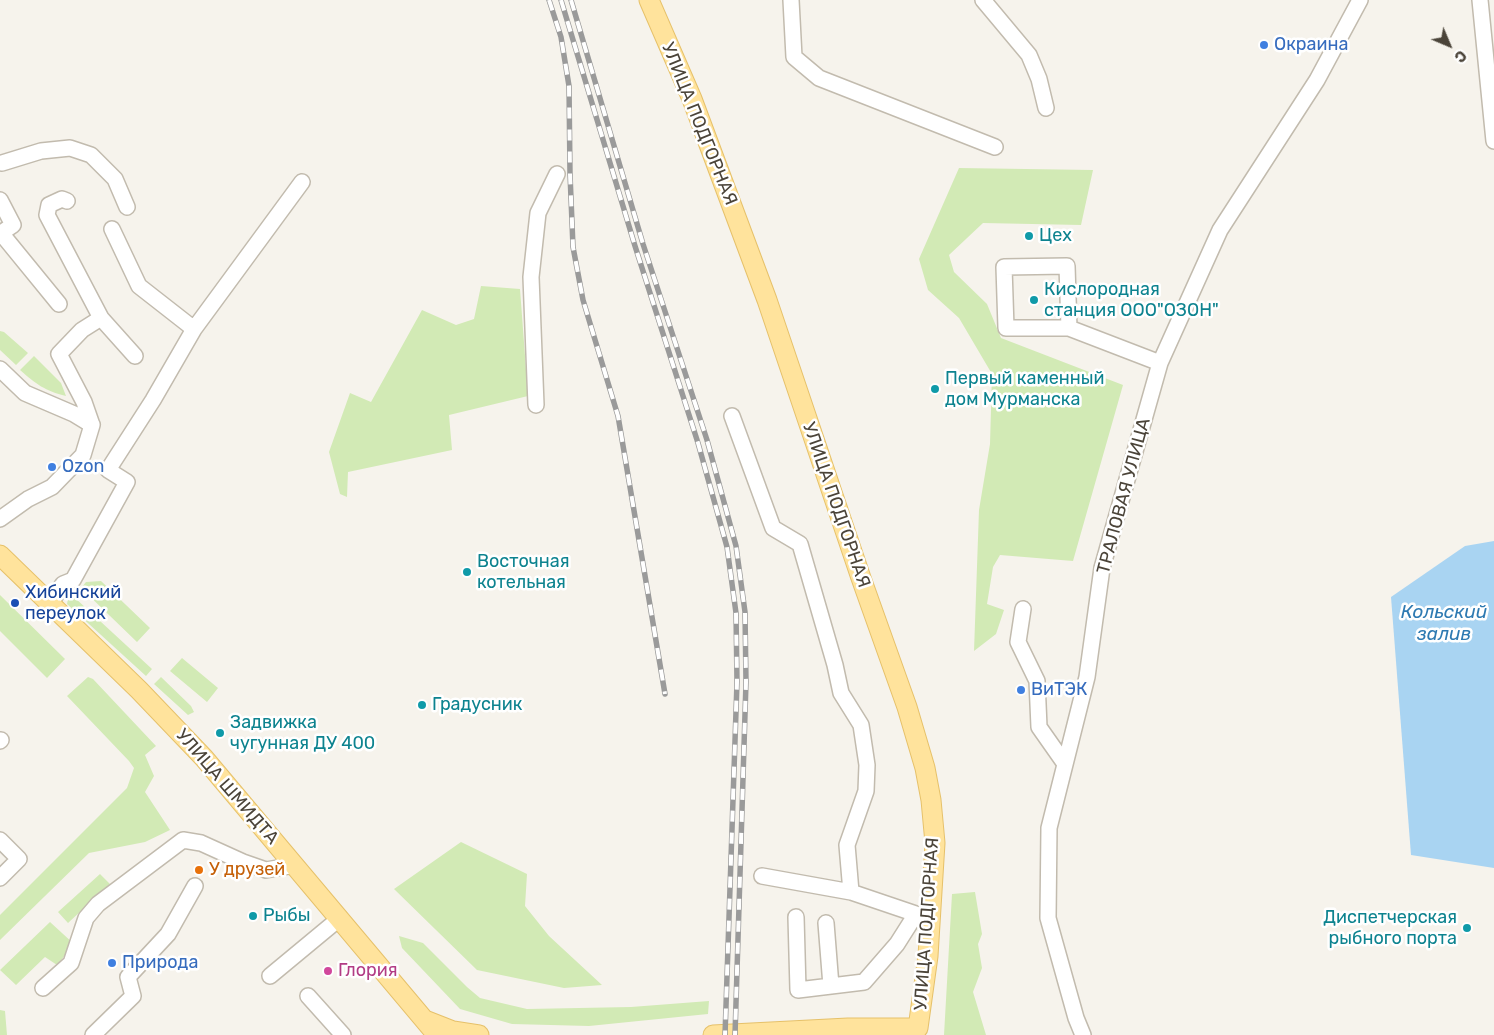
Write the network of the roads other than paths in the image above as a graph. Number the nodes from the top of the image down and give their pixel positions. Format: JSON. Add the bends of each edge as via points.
{"nodes":[{"id":1,"x":649,"y":0,"type":"edge"},
{"id":2,"x":791,"y":0,"type":"edge"},
{"id":3,"x":983,"y":0,"type":"edge"},
{"id":4,"x":1360,"y":0,"type":"edge"},
{"id":5,"x":1480,"y":0,"type":"edge"},
{"id":6,"x":1046,"y":108,"type":"dead end"},
{"id":7,"x":1494,"y":141,"type":"edge"},
{"id":8,"x":994,"y":147,"type":"dead end"},
{"id":9,"x":1,"y":162,"type":"edge"},
{"id":10,"x":557,"y":174,"type":"dead end"},
{"id":11,"x":302,"y":182,"type":"dead end"},
{"id":12,"x":0,"y":200,"type":"edge"},
{"id":13,"x":66,"y":201,"type":"dead end"},
{"id":14,"x":127,"y":207,"type":"dead end"},
{"id":15,"x":112,"y":229,"type":"dead end"},
{"id":16,"x":0,"y":234,"type":"edge"},
{"id":17,"x":59,"y":304,"type":"dead end"},
{"id":18,"x":101,"y":318,"type":"junction"},
{"id":19,"x":1069,"y":328,"type":"junction"},
{"id":20,"x":194,"y":329,"type":"junction"},
{"id":21,"x":135,"y":356,"type":"dead end"},
{"id":22,"x":1160,"y":363,"type":"junction"},
{"id":23,"x":0,"y":369,"type":"edge"},
{"id":24,"x":536,"y":405,"type":"dead end"},
{"id":25,"x":732,"y":416,"type":"dead end"},
{"id":26,"x":92,"y":425,"type":"junction"},
{"id":27,"x":0,"y":519,"type":"edge"},
{"id":28,"x":0,"y":555,"type":"edge"},
{"id":29,"x":50,"y":604,"type":"junction"},
{"id":30,"x":1023,"y":610,"type":"dead end"},
{"id":31,"x":1065,"y":764,"type":"junction"},
{"id":32,"x":0,"y":840,"type":"edge"},
{"id":33,"x":295,"y":865,"type":"junction"},
{"id":34,"x":762,"y":876,"type":"dead end"},
{"id":35,"x":0,"y":878,"type":"edge"},
{"id":36,"x":194,"y":886,"type":"dead end"},
{"id":37,"x":851,"y":892,"type":"junction"},
{"id":38,"x":923,"y":915,"type":"junction"},
{"id":39,"x":796,"y":917,"type":"dead end"},
{"id":40,"x":340,"y":918,"type":"junction"},
{"id":41,"x":826,"y":923,"type":"dead end"},
{"id":42,"x":270,"y":976,"type":"dead end"},
{"id":43,"x":831,"y":986,"type":"junction"},
{"id":44,"x":43,"y":988,"type":"dead end"},
{"id":45,"x":308,"y":996,"type":"dead end"},
{"id":46,"x":425,"y":1020,"type":"junction"},
{"id":47,"x":919,"y":1032,"type":"edge"},
{"id":48,"x":93,"y":1035,"type":"edge"},
{"id":49,"x":343,"y":1035,"type":"edge"},
{"id":50,"x":437,"y":1035,"type":"edge"},
{"id":51,"x":479,"y":1035,"type":"edge"},
{"id":52,"x":714,"y":1035,"type":"edge"},
{"id":53,"x":1083,"y":1035,"type":"edge"}],
"edges":[{"from":1,"to":38,"type":"main road","name":"УЛИЦА ПОДГОРНАЯ","via":[[692,99],[767,300],[907,707],[925,768],[935,843]]},
{"from":2,"to":8,"type":"street","via":[[794,57],[819,78]]},
{"from":3,"to":6,"type":"street","via":[[1029,54]]},
{"from":4,"to":22,"type":"street","name":"ТРАЛОВАЯ УЛИЦА","via":[[1317,80],[1220,230]]},
{"from":5,"to":7,"type":"street"},
{"from":9,"to":14,"type":"street","via":[[41,151],[70,148],[91,156],[115,179]]},
{"from":10,"to":24,"type":"street","via":[[538,213],[530,277]]},
{"from":11,"to":20,"type":"street"},
{"from":12,"to":16,"type":"street","via":[[13,225]]},
{"from":13,"to":18,"type":"street","via":[[62,199],[49,205],[47,215]]},
{"from":15,"to":20,"type":"street","via":[[138,286]]},
{"from":16,"to":17,"type":"street"},
{"from":18,"to":21,"type":"street"},
{"from":18,"to":26,"type":"street","via":[[82,330],[59,354]]},
{"from":19,"to":19,"type":"street","via":[[1067,266],[1004,267],[1006,328]]},
{"from":19,"to":22,"type":"street"},
{"from":20,"to":29,"type":"street","via":[[108,470],[127,482],[73,580],[63,584]]},
{"from":22,"to":31,"type":"street","name":"ТРАЛОВАЯ УЛИЦА","via":[[1102,568],[1087,677]]},
{"from":23,"to":26,"type":"street","via":[[24,393]]},
{"from":25,"to":37,"type":"street","via":[[772,528],[800,544],[841,693],[861,725],[867,765],[866,791],[846,845]]},
{"from":26,"to":27,"type":"street","via":[[83,455],[52,487]]},
{"from":28,"to":29,"type":"main road","name":"УЛИЦА ШМИДТА"},
{"from":29,"to":33,"type":"main road","name":"УЛИЦА ШМИДТА","via":[[204,758]]},
{"from":30,"to":31,"type":"street","via":[[1018,642],[1037,682],[1038,727]]},
{"from":31,"to":53,"type":"street","name":"ТРАЛОВАЯ УЛИЦА","via":[[1048,828],[1048,918]]},
{"from":32,"to":35,"type":"street","via":[[19,859]]},
{"from":33,"to":40,"type":"main road","name":"УЛИЦА ШМИДТА"},
{"from":33,"to":44,"type":"street","via":[[266,870],[201,843],[183,840],[98,904],[86,918],[71,963]]},
{"from":34,"to":37,"type":"street"},
{"from":36,"to":48,"type":"street","via":[[168,934],[128,977],[133,996]]},
{"from":37,"to":38,"type":"street"},
{"from":38,"to":43,"type":"street","via":[[864,982]]},
{"from":38,"to":47,"type":"main road","name":"УЛИЦА ПОДГОРНАЯ","via":[[928,956]]},
{"from":39,"to":43,"type":"street","via":[[798,990]]},
{"from":40,"to":42,"type":"street"},
{"from":40,"to":46,"type":"main road","name":"УЛИЦА ШМИДТА"},
{"from":41,"to":43,"type":"street"},
{"from":45,"to":49,"type":"street"},
{"from":46,"to":50,"type":"main road","name":"УЛИЦА ШМИДТА"},
{"from":46,"to":51,"type":"main road","via":[[453,1031]]},
{"from":47,"to":52,"type":"main road","via":[[848,1028]]}]}
